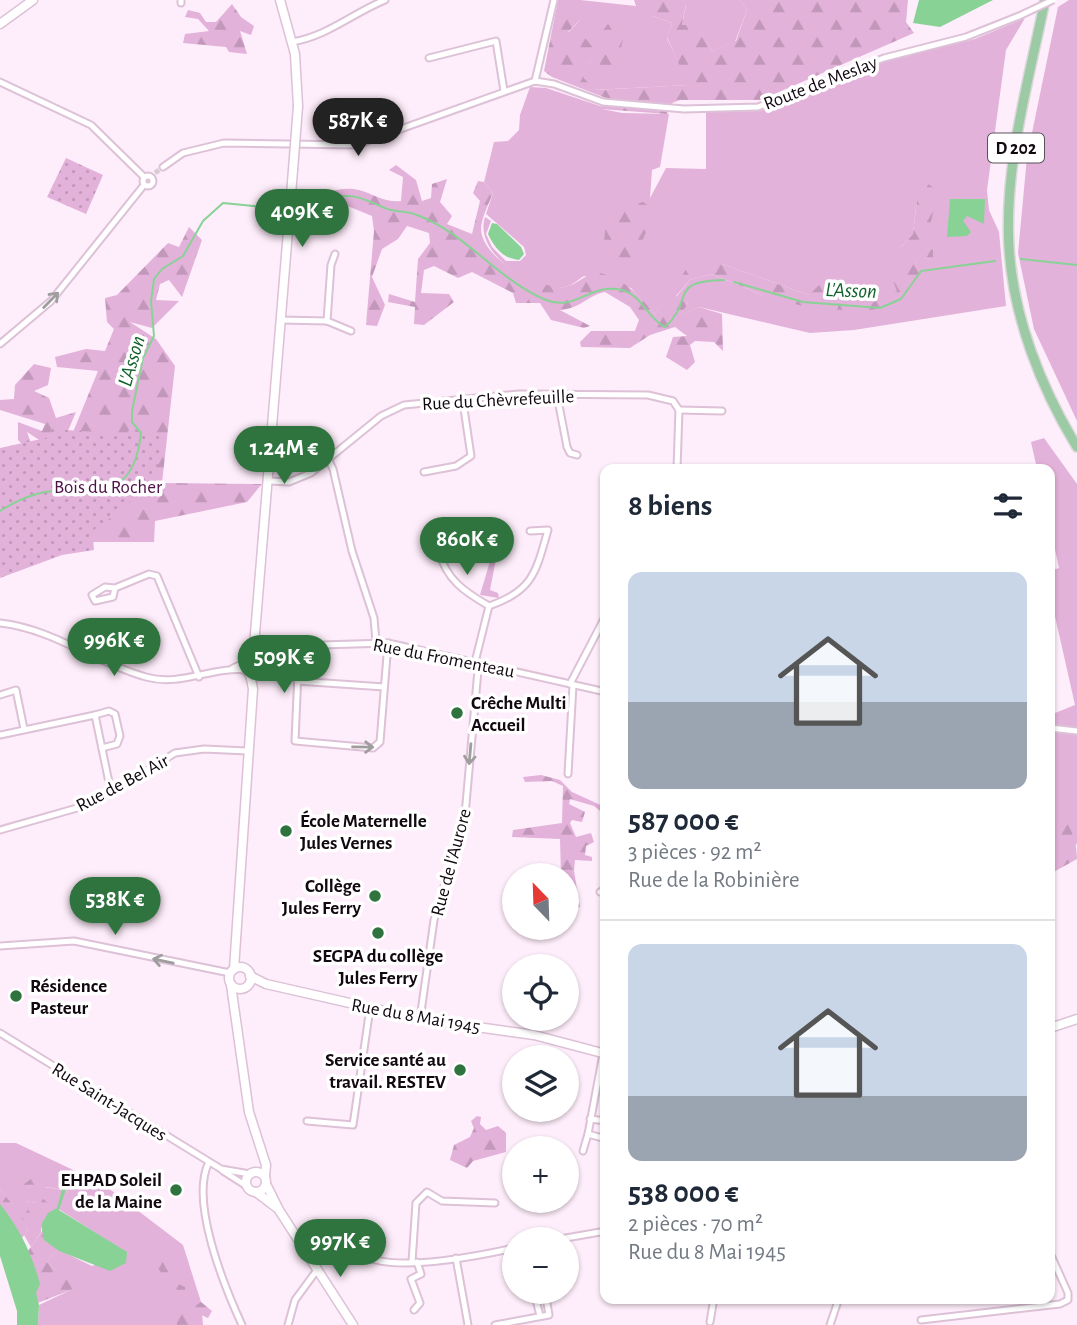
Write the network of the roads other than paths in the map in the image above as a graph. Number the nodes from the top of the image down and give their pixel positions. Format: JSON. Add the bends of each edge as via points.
{"nodes":[{"id":1,"x":33,"y":0,"type":"edge"},
{"id":2,"x":281,"y":0,"type":"edge"},
{"id":3,"x":385,"y":0,"type":"edge"},
{"id":4,"x":554,"y":0,"type":"edge"},
{"id":5,"x":1045,"y":0,"type":"edge"},
{"id":6,"x":1053,"y":0,"type":"edge"},
{"id":7,"x":5,"y":19,"type":"edge"},
{"id":8,"x":0,"y":31,"type":"edge"},
{"id":9,"x":292,"y":42,"type":"junction"},
{"id":10,"x":429,"y":58,"type":"dead end"},
{"id":11,"x":535,"y":81,"type":"junction"},
{"id":12,"x":0,"y":82,"type":"edge"},
{"id":13,"x":504,"y":91,"type":"junction"},
{"id":14,"x":163,"y":166,"type":"tunnel mouth"},
{"id":15,"x":335,"y":254,"type":"dead end"},
{"id":16,"x":281,"y":320,"type":"junction"},
{"id":17,"x":327,"y":321,"type":"junction"},
{"id":18,"x":351,"y":331,"type":"dead end"},
{"id":19,"x":0,"y":344,"type":"edge"},
{"id":20,"x":557,"y":395,"type":"junction"},
{"id":21,"x":463,"y":402,"type":"junction"},
{"id":22,"x":679,"y":410,"type":"junction"},
{"id":23,"x":722,"y":411,"type":"dead end"},
{"id":24,"x":1077,"y":447,"type":"edge"},
{"id":25,"x":577,"y":455,"type":"dead end"},
{"id":26,"x":328,"y":458,"type":"junction"},
{"id":27,"x":677,"y":464,"type":"edge"},
{"id":28,"x":424,"y":472,"type":"dead end"},
{"id":29,"x":270,"y":481,"type":"junction"},
{"id":30,"x":530,"y":531,"type":"dead end"},
{"id":31,"x":439,"y":551,"type":"dead end"},
{"id":32,"x":116,"y":588,"type":"dead end"},
{"id":33,"x":489,"y":606,"type":"junction"},
{"id":34,"x":0,"y":623,"type":"edge"},
{"id":35,"x":600,"y":627,"type":"edge"},
{"id":36,"x":376,"y":642,"type":"junction"},
{"id":37,"x":388,"y":643,"type":"junction"},
{"id":38,"x":299,"y":649,"type":"junction"},
{"id":39,"x":283,"y":656,"type":"junction"},
{"id":40,"x":477,"y":662,"type":"junction"},
{"id":41,"x":255,"y":666,"type":"junction"},
{"id":42,"x":199,"y":677,"type":"junction"},
{"id":43,"x":297,"y":681,"type":"junction"},
{"id":44,"x":572,"y":684,"type":"junction"},
{"id":45,"x":384,"y":687,"type":"junction"},
{"id":46,"x":600,"y":691,"type":"edge"},
{"id":47,"x":0,"y":695,"type":"edge"},
{"id":48,"x":95,"y":715,"type":"junction"},
{"id":49,"x":24,"y":729,"type":"junction"},
{"id":50,"x":1055,"y":729,"type":"edge"},
{"id":51,"x":1077,"y":731,"type":"edge"},
{"id":52,"x":0,"y":734,"type":"edge"},
{"id":53,"x":102,"y":748,"type":"junction"},
{"id":54,"x":247,"y":751,"type":"junction"},
{"id":55,"x":568,"y":774,"type":"dead end"},
{"id":56,"x":111,"y":792,"type":"junction"},
{"id":57,"x":0,"y":830,"type":"edge"},
{"id":58,"x":0,"y":946,"type":"edge"},
{"id":59,"x":236,"y":970,"type":"junction"},
{"id":60,"x":250,"y":976,"type":"junction"},
{"id":61,"x":266,"y":984,"type":"junction"},
{"id":62,"x":231,"y":985,"type":"junction"},
{"id":63,"x":245,"y":987,"type":"junction"},
{"id":64,"x":235,"y":1007,"type":"junction"},
{"id":65,"x":370,"y":1008,"type":"junction"},
{"id":66,"x":420,"y":1019,"type":"junction"},
{"id":67,"x":1077,"y":1019,"type":"edge"},
{"id":68,"x":1055,"y":1026,"type":"edge"},
{"id":69,"x":0,"y":1033,"type":"edge"},
{"id":70,"x":600,"y":1053,"type":"edge"},
{"id":71,"x":600,"y":1073,"type":"edge"},
{"id":72,"x":590,"y":1119,"type":"junction"},
{"id":73,"x":600,"y":1120,"type":"edge"},
{"id":74,"x":307,"y":1121,"type":"dead end"},
{"id":75,"x":587,"y":1134,"type":"junction"},
{"id":76,"x":600,"y":1137,"type":"edge"},
{"id":77,"x":583,"y":1151,"type":"dead end"},
{"id":78,"x":262,"y":1153,"type":"junction"},
{"id":79,"x":209,"y":1162,"type":"junction"},
{"id":80,"x":220,"y":1169,"type":"junction"},
{"id":81,"x":252,"y":1173,"type":"junction"},
{"id":82,"x":267,"y":1183,"type":"junction"},
{"id":83,"x":252,"y":1189,"type":"junction"},
{"id":84,"x":495,"y":1203,"type":"dead end"},
{"id":85,"x":279,"y":1210,"type":"junction"},
{"id":86,"x":600,"y":1232,"type":"edge"},
{"id":87,"x":579,"y":1236,"type":"edge"},
{"id":88,"x":304,"y":1248,"type":"junction"},
{"id":89,"x":502,"y":1250,"type":"edge"},
{"id":90,"x":456,"y":1258,"type":"junction"},
{"id":91,"x":414,"y":1262,"type":"junction"},
{"id":92,"x":1055,"y":1266,"type":"edge"},
{"id":93,"x":317,"y":1270,"type":"junction"},
{"id":94,"x":537,"y":1304,"type":"edge"},
{"id":95,"x":547,"y":1304,"type":"edge"},
{"id":96,"x":713,"y":1304,"type":"edge"},
{"id":97,"x":837,"y":1304,"type":"edge"},
{"id":98,"x":414,"y":1310,"type":"dead end"},
{"id":99,"x":540,"y":1316,"type":"junction"},
{"id":100,"x":921,"y":1320,"type":"dead end"},
{"id":101,"x":710,"y":1322,"type":"dead end"},
{"id":102,"x":242,"y":1325,"type":"edge"},
{"id":103,"x":288,"y":1325,"type":"edge"},
{"id":104,"x":353,"y":1325,"type":"edge"},
{"id":105,"x":468,"y":1325,"type":"edge"},
{"id":106,"x":495,"y":1325,"type":"edge"},
{"id":107,"x":830,"y":1325,"type":"edge"}],
"edges":[{"from":1,"to":7,"type":"main road"},
{"from":2,"to":9,"type":"main road"},
{"from":3,"to":9,"type":"street","via":[[343,24]]},
{"from":4,"to":11,"type":"street"},
{"from":5,"to":24,"type":"main road","number":"D 202","via":[[1013,164],[1009,246],[1014,288],[1037,366]]},
{"from":6,"to":11,"type":"street","name":"Route de Meslay","bridge":true,"via":[[966,37],[884,58],[758,107],[684,109],[604,102],[554,83]]},
{"from":7,"to":8,"type":"street"},
{"from":9,"to":16,"type":"main road","bridge":true,"via":[[298,106]]},
{"from":10,"to":13,"type":"street","via":[[496,41]]},
{"from":11,"to":13,"type":"street"},
{"from":19,"to":12,"type":"street","one_way":true,"via":[[51,301],[150,176],[91,125]]},
{"from":13,"to":14,"type":"street","via":[[356,145],[225,143],[183,153]]},
{"from":15,"to":17,"type":"street"},
{"from":16,"to":17,"type":"street"},
{"from":16,"to":29,"type":"main road"},
{"from":17,"to":18,"type":"street"},
{"from":20,"to":21,"type":"street","name":"Rue du Chèvrefeuille","via":[[519,394]]},
{"from":20,"to":22,"type":"street","name":"Rue du Chèvrefeuille","via":[[648,395],[673,401]]},
{"from":20,"to":25,"type":"street","via":[[566,447]]},
{"from":21,"to":26,"type":"street","name":"Rue du Chèvrefeuille","via":[[399,406]]},
{"from":21,"to":28,"type":"street","via":[[471,456],[456,466]]},
{"from":22,"to":23,"type":"street"},
{"from":22,"to":27,"type":"street"},
{"from":26,"to":29,"type":"street","name":"Rue du Chèvrefeuille","via":[[301,478]]},
{"from":26,"to":36,"type":"street","via":[[374,618]]},
{"from":29,"to":41,"type":"main road"},
{"from":30,"to":33,"type":"street","via":[[548,530],[538,563],[519,594]]},
{"from":31,"to":33,"type":"street","via":[[444,569],[459,587]]},
{"from":32,"to":42,"type":"street","via":[[149,574],[157,576]]},
{"from":33,"to":40,"type":"street","name":"Rue de l'Aurore"},
{"from":34,"to":42,"type":"street","via":[[41,632],[147,678],[174,681]]},
{"from":35,"to":44,"type":"street"},
{"from":36,"to":37,"type":"street","name":"Rue du Fromenteau"},
{"from":36,"to":38,"type":"street","name":"Rue du Fromenteau"},
{"from":37,"to":40,"type":"street","name":"Rue du Fromenteau"},
{"from":37,"to":45,"type":"street"},
{"from":38,"to":39,"type":"street","name":"Rue du Fromenteau"},
{"from":38,"to":43,"type":"street"},
{"from":39,"to":41,"type":"street","name":"Rue du Fromenteau"},
{"from":39,"to":41,"type":"street","name":"Rue du Fromenteau"},
{"from":40,"to":44,"type":"street","name":"Rue du Fromenteau"},
{"from":40,"to":66,"type":"street","name":"Rue de l'Aurore","one_way":true,"via":[[465,815],[433,920]]},
{"from":41,"to":42,"type":"street"},
{"from":41,"to":54,"type":"main road"},
{"from":43,"to":45,"type":"street"},
{"from":43,"to":45,"type":"street","one_way":true,"via":[[295,741],[369,748],[380,742]]},
{"from":44,"to":46,"type":"street","name":"Rue du Fromenteau"},
{"from":44,"to":55,"type":"street"},
{"from":47,"to":49,"type":"street","via":[[16,690]]},
{"from":48,"to":49,"type":"street"},
{"from":48,"to":53,"type":"street"},
{"from":48,"to":53,"type":"street","via":[[115,714],[120,736],[117,744]]},
{"from":49,"to":52,"type":"street"},
{"from":50,"to":51,"type":"street"},
{"from":53,"to":56,"type":"street"},
{"from":54,"to":56,"type":"street","name":"Rue de Bel Air","via":[[175,753]]},
{"from":54,"to":59,"type":"main road"},
{"from":56,"to":57,"type":"street","name":"Rue de Bel Air","via":[[61,814]]},
{"from":59,"to":58,"type":"street","one_way":true,"via":[[75,941]]},
{"from":59,"to":60,"type":"main road"},
{"from":59,"to":62,"type":"main road"},
{"from":60,"to":61,"type":"main road","name":"Rue du 8 Mai 1945"},
{"from":60,"to":63,"type":"main road"},
{"from":61,"to":63,"type":"main road","name":"Rue du 8 Mai 1945"},
{"from":61,"to":65,"type":"main road","name":"Rue du 8 Mai 1945"},
{"from":62,"to":63,"type":"main road","name":"Rue du 8 Mai 1945"},
{"from":62,"to":64,"type":"main road"},
{"from":63,"to":64,"type":"main road"},
{"from":64,"to":78,"type":"main road","via":[[249,1112]]},
{"from":65,"to":66,"type":"main road","name":"Rue du 8 Mai 1945"},
{"from":65,"to":74,"type":"street","via":[[353,1125]]},
{"from":66,"to":70,"type":"main road","name":"Rue du 8 Mai 1945","via":[[534,1035]]},
{"from":67,"to":68,"type":"main road"},
{"from":69,"to":79,"type":"street","name":"Rue Saint-Jacques"},
{"from":71,"to":72,"type":"street"},
{"from":72,"to":73,"type":"street"},
{"from":72,"to":75,"type":"street"},
{"from":75,"to":76,"type":"street"},
{"from":75,"to":77,"type":"street"},
{"from":78,"to":81,"type":"main road"},
{"from":78,"to":82,"type":"main road"},
{"from":79,"to":80,"type":"street","name":"Rue Saint-Jacques"},
{"from":79,"to":102,"type":"street","via":[[204,1178],[205,1214]]},
{"from":80,"to":81,"type":"street","name":"Rue Saint-Jacques"},
{"from":80,"to":83,"type":"street","name":"Rue Saint-Jacques"},
{"from":81,"to":82,"type":"main road"},
{"from":81,"to":83,"type":"main road","via":[[246,1181]]},
{"from":82,"to":83,"type":"main road"},
{"from":82,"to":85,"type":"main road"},
{"from":83,"to":85,"type":"main road"},
{"from":84,"to":91,"type":"street","via":[[442,1201],[427,1192],[416,1203]]},
{"from":85,"to":88,"type":"main road"},
{"from":86,"to":87,"type":"street"},
{"from":88,"to":91,"type":"street","via":[[331,1245],[376,1260]]},
{"from":88,"to":93,"type":"main road"},
{"from":89,"to":90,"type":"street"},
{"from":90,"to":91,"type":"street"},
{"from":90,"to":105,"type":"street"},
{"from":91,"to":98,"type":"street","via":[[421,1274],[411,1279],[420,1303]]},
{"from":92,"to":100,"type":"street","via":[[1068,1300],[1060,1304]]},
{"from":93,"to":103,"type":"street","via":[[295,1300]]},
{"from":93,"to":104,"type":"main road"},
{"from":94,"to":99,"type":"street"},
{"from":95,"to":99,"type":"street","via":[[549,1315]]},
{"from":96,"to":101,"type":"street"},
{"from":97,"to":107,"type":"street"},
{"from":99,"to":106,"type":"street"}]}
